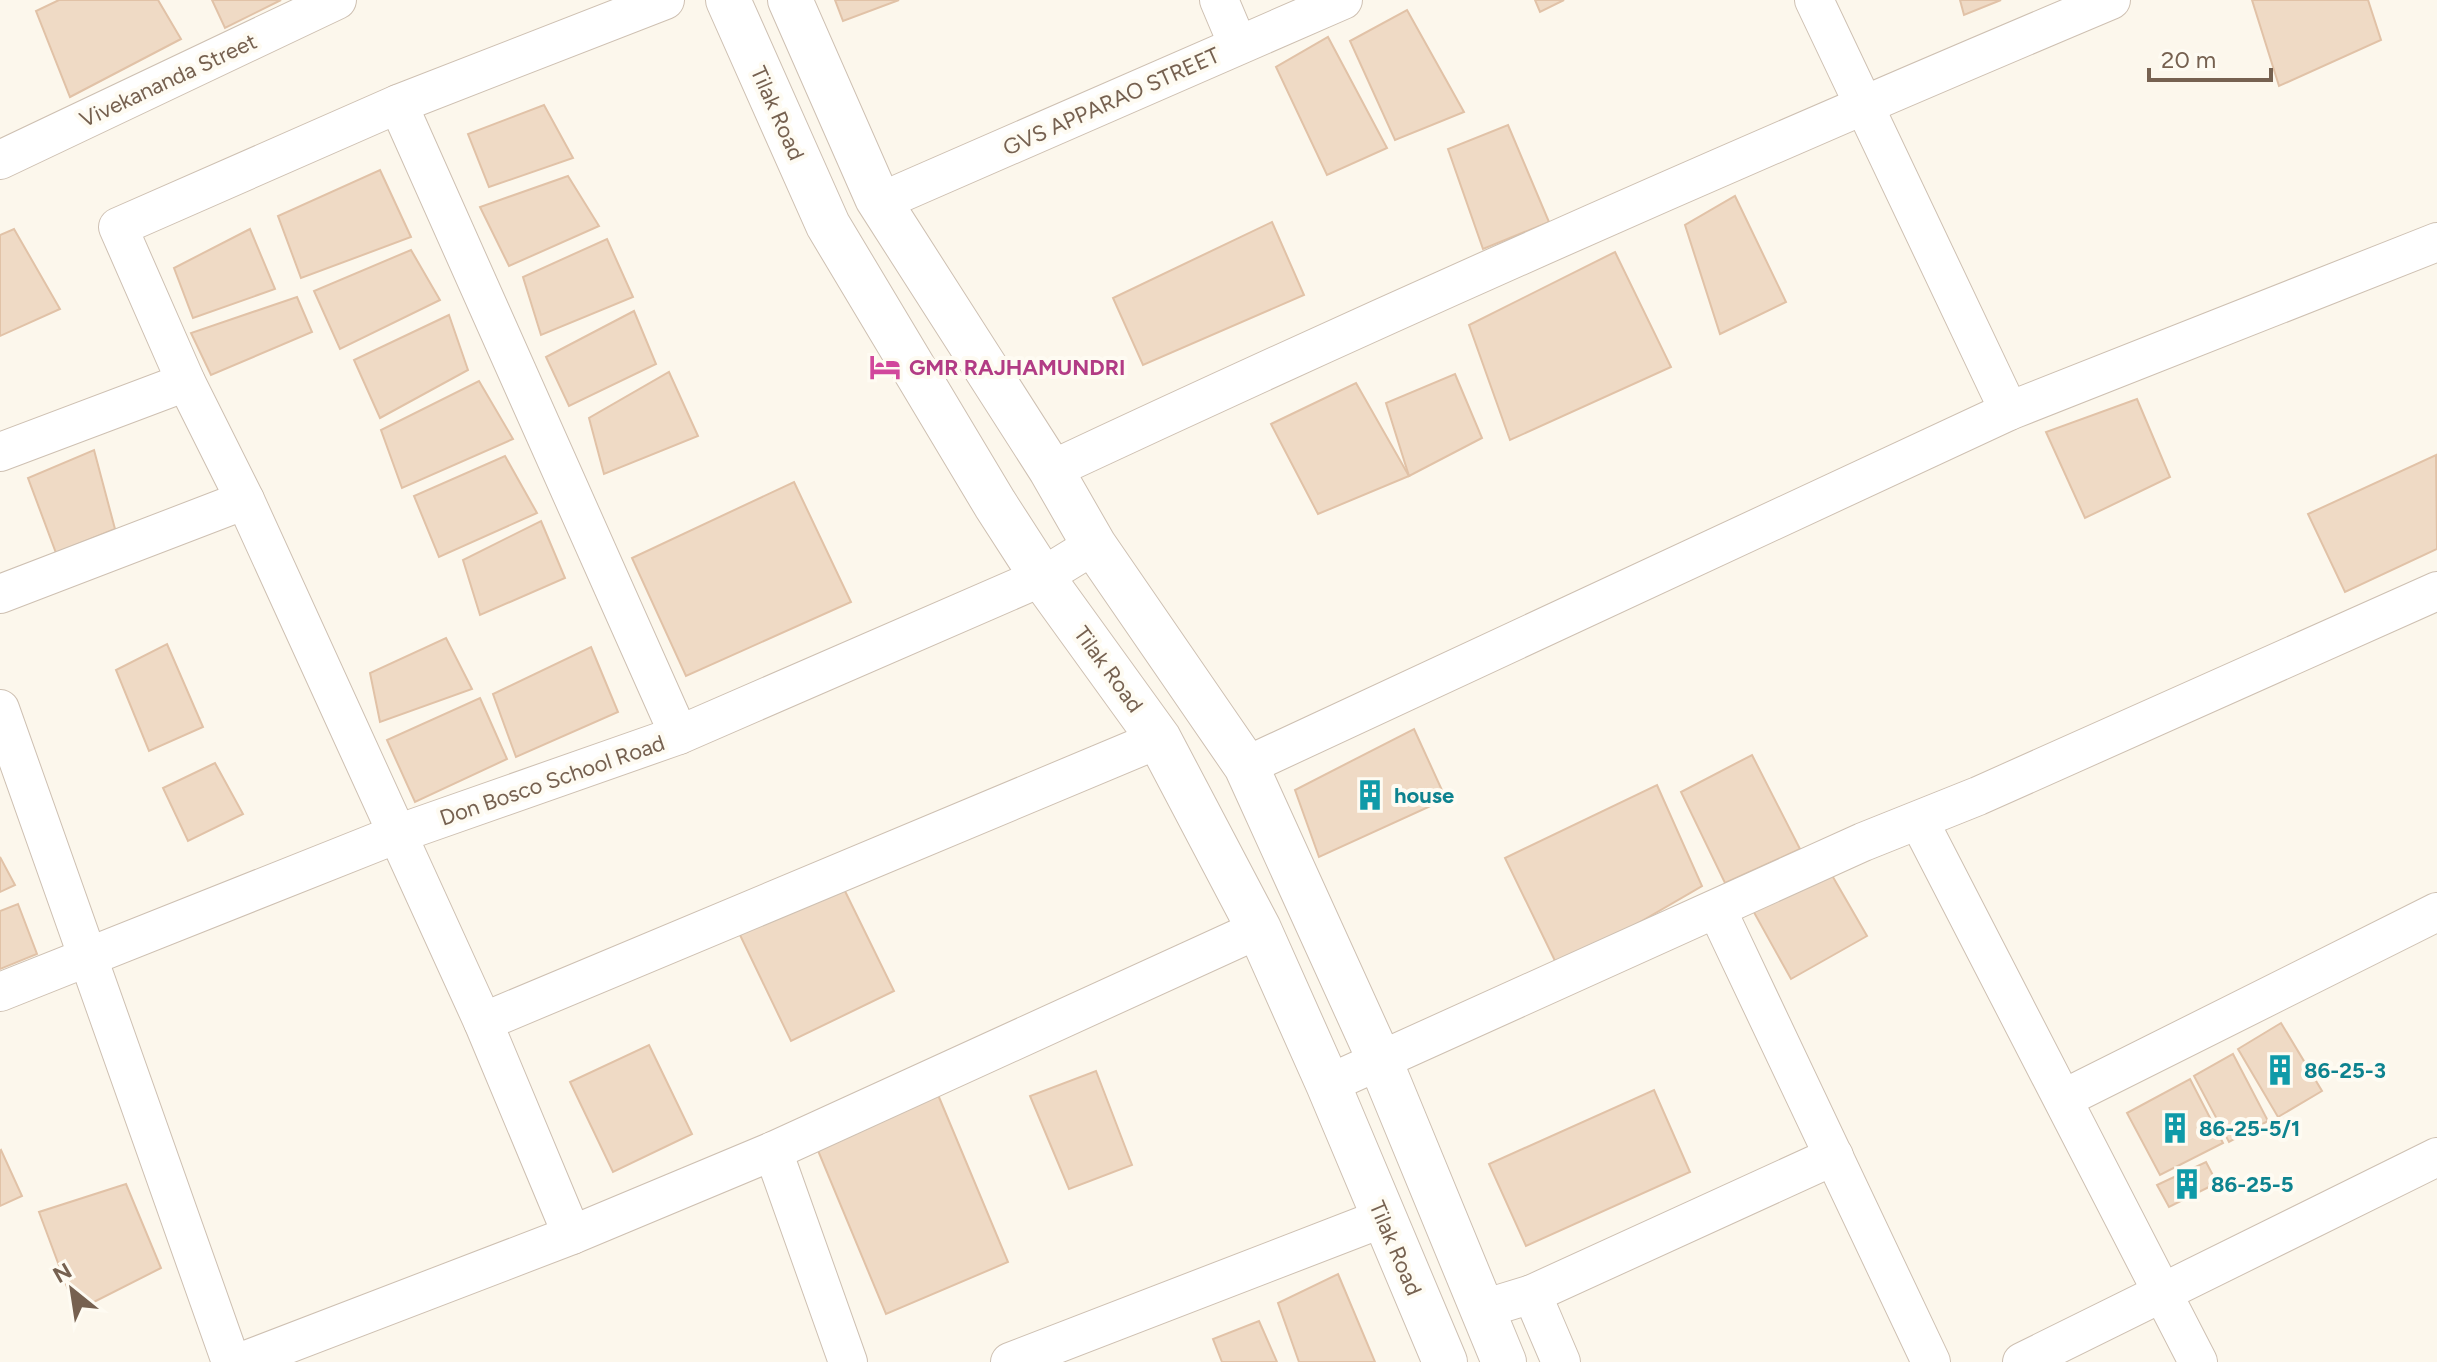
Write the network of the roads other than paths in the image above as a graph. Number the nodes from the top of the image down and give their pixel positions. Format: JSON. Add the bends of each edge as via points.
{"nodes":[{"id":1,"x":337,"y":0,"type":"edge"},
{"id":2,"x":665,"y":0,"type":"edge"},
{"id":3,"x":728,"y":0,"type":"edge"},
{"id":4,"x":790,"y":0,"type":"edge"},
{"id":5,"x":1219,"y":0,"type":"edge"},
{"id":6,"x":1343,"y":0,"type":"edge"},
{"id":7,"x":1814,"y":0,"type":"edge"},
{"id":8,"x":2111,"y":0,"type":"edge"},
{"id":9,"x":1238,"y":45,"type":"junction"},
{"id":10,"x":398,"y":104,"type":"junction"},
{"id":11,"x":1863,"y":104,"type":"junction"},
{"id":12,"x":0,"y":160,"type":"edge"},
{"id":13,"x":880,"y":202,"type":"junction"},
{"id":14,"x":2437,"y":242,"type":"edge"},
{"id":15,"x":186,"y":382,"type":"junction"},
{"id":16,"x":2009,"y":411,"type":"junction"},
{"id":17,"x":0,"y":452,"type":"edge"},
{"id":18,"x":1051,"y":470,"type":"junction"},
{"id":19,"x":245,"y":500,"type":"junction"},
{"id":20,"x":1094,"y":545,"type":"junction"},
{"id":21,"x":1042,"y":577,"type":"junction"},
{"id":22,"x":2437,"y":591,"type":"edge"},
{"id":23,"x":0,"y":594,"type":"edge"},
{"id":24,"x":0,"y":709,"type":"edge"},
{"id":25,"x":679,"y":735,"type":"junction"},
{"id":26,"x":1159,"y":739,"type":"junction"},
{"id":27,"x":1246,"y":766,"type":"junction"},
{"id":28,"x":1919,"y":821,"type":"junction"},
{"id":29,"x":397,"y":834,"type":"junction"},
{"id":30,"x":1717,"y":910,"type":"junction"},
{"id":31,"x":2437,"y":912,"type":"edge"},
{"id":32,"x":1259,"y":929,"type":"junction"},
{"id":33,"x":88,"y":956,"type":"junction"},
{"id":34,"x":0,"y":992,"type":"edge"},
{"id":35,"x":483,"y":1022,"type":"junction"},
{"id":36,"x":1380,"y":1061,"type":"junction"},
{"id":37,"x":1328,"y":1084,"type":"junction"},
{"id":38,"x":2063,"y":1099,"type":"junction"},
{"id":39,"x":773,"y":1151,"type":"junction"},
{"id":40,"x":1834,"y":1156,"type":"junction"},
{"id":41,"x":2437,"y":1157,"type":"edge"},
{"id":42,"x":1383,"y":1218,"type":"junction"},
{"id":43,"x":572,"y":1235,"type":"junction"},
{"id":44,"x":1532,"y":1294,"type":"junction"},
{"id":45,"x":2163,"y":1294,"type":"junction"},
{"id":46,"x":1483,"y":1309,"type":"junction"},
{"id":47,"x":231,"y":1362,"type":"edge"},
{"id":48,"x":241,"y":1362,"type":"edge"},
{"id":49,"x":848,"y":1362,"type":"edge"},
{"id":50,"x":1010,"y":1362,"type":"edge"},
{"id":51,"x":1445,"y":1362,"type":"edge"},
{"id":52,"x":1504,"y":1362,"type":"edge"},
{"id":53,"x":1561,"y":1362,"type":"edge"},
{"id":54,"x":1931,"y":1362,"type":"edge"},
{"id":55,"x":2022,"y":1362,"type":"edge"},
{"id":56,"x":2198,"y":1362,"type":"edge"}],
"edges":[{"from":1,"to":12,"type":"street","name":"Vivekananda Street"},
{"from":2,"to":10,"type":"street"},
{"from":3,"to":21,"type":"street","name":"Tilak Road","via":[[828,225]]},
{"from":4,"to":13,"type":"street"},
{"from":5,"to":9,"type":"street"},
{"from":6,"to":9,"type":"street","name":"GVS APPARAO STREET"},
{"from":7,"to":11,"type":"street"},
{"from":8,"to":11,"type":"street"},
{"from":9,"to":13,"type":"street","name":"GVS APPARAO STREET"},
{"from":10,"to":15,"type":"street","via":[[118,227]]},
{"from":10,"to":25,"type":"street"},
{"from":11,"to":16,"type":"street"},
{"from":11,"to":18,"type":"street","via":[[1335,337]]},
{"from":13,"to":18,"type":"street"},
{"from":14,"to":16,"type":"street"},
{"from":15,"to":17,"type":"street"},
{"from":15,"to":19,"type":"street"},
{"from":16,"to":27,"type":"street"},
{"from":18,"to":20,"type":"street"},
{"from":19,"to":23,"type":"street"},
{"from":19,"to":29,"type":"street"},
{"from":20,"to":21,"type":"street","name":"Don Bosco School Road"},
{"from":20,"to":27,"type":"street"},
{"from":21,"to":25,"type":"street","name":"Don Bosco School Road"},
{"from":21,"to":26,"type":"street","name":"Tilak Road"},
{"from":22,"to":28,"type":"street"},
{"from":24,"to":33,"type":"street"},
{"from":25,"to":29,"type":"street","name":"Don Bosco School Road"},
{"from":26,"to":32,"type":"street","name":"Tilak Road"},
{"from":26,"to":35,"type":"street"},
{"from":27,"to":36,"type":"street"},
{"from":28,"to":30,"type":"street"},
{"from":28,"to":38,"type":"street"},
{"from":29,"to":33,"type":"street","name":"Don Bosco School Road"},
{"from":29,"to":35,"type":"street"},
{"from":30,"to":36,"type":"street"},
{"from":30,"to":40,"type":"street"},
{"from":31,"to":38,"type":"street"},
{"from":32,"to":37,"type":"street","name":"Tilak Road"},
{"from":32,"to":39,"type":"street"},
{"from":33,"to":34,"type":"street","name":"Don Bosco School Road"},
{"from":33,"to":47,"type":"street"},
{"from":35,"to":43,"type":"street"},
{"from":36,"to":37,"type":"street"},
{"from":36,"to":46,"type":"street"},
{"from":37,"to":42,"type":"street","name":"Tilak Road"},
{"from":38,"to":45,"type":"street"},
{"from":39,"to":43,"type":"street"},
{"from":39,"to":49,"type":"street"},
{"from":40,"to":44,"type":"street"},
{"from":40,"to":54,"type":"street"},
{"from":41,"to":45,"type":"street"},
{"from":42,"to":50,"type":"street"},
{"from":42,"to":51,"type":"street","name":"Tilak Road"},
{"from":43,"to":48,"type":"street"},
{"from":44,"to":46,"type":"street"},
{"from":44,"to":53,"type":"street"},
{"from":45,"to":55,"type":"street"},
{"from":45,"to":56,"type":"street"},
{"from":46,"to":52,"type":"street"}]}
